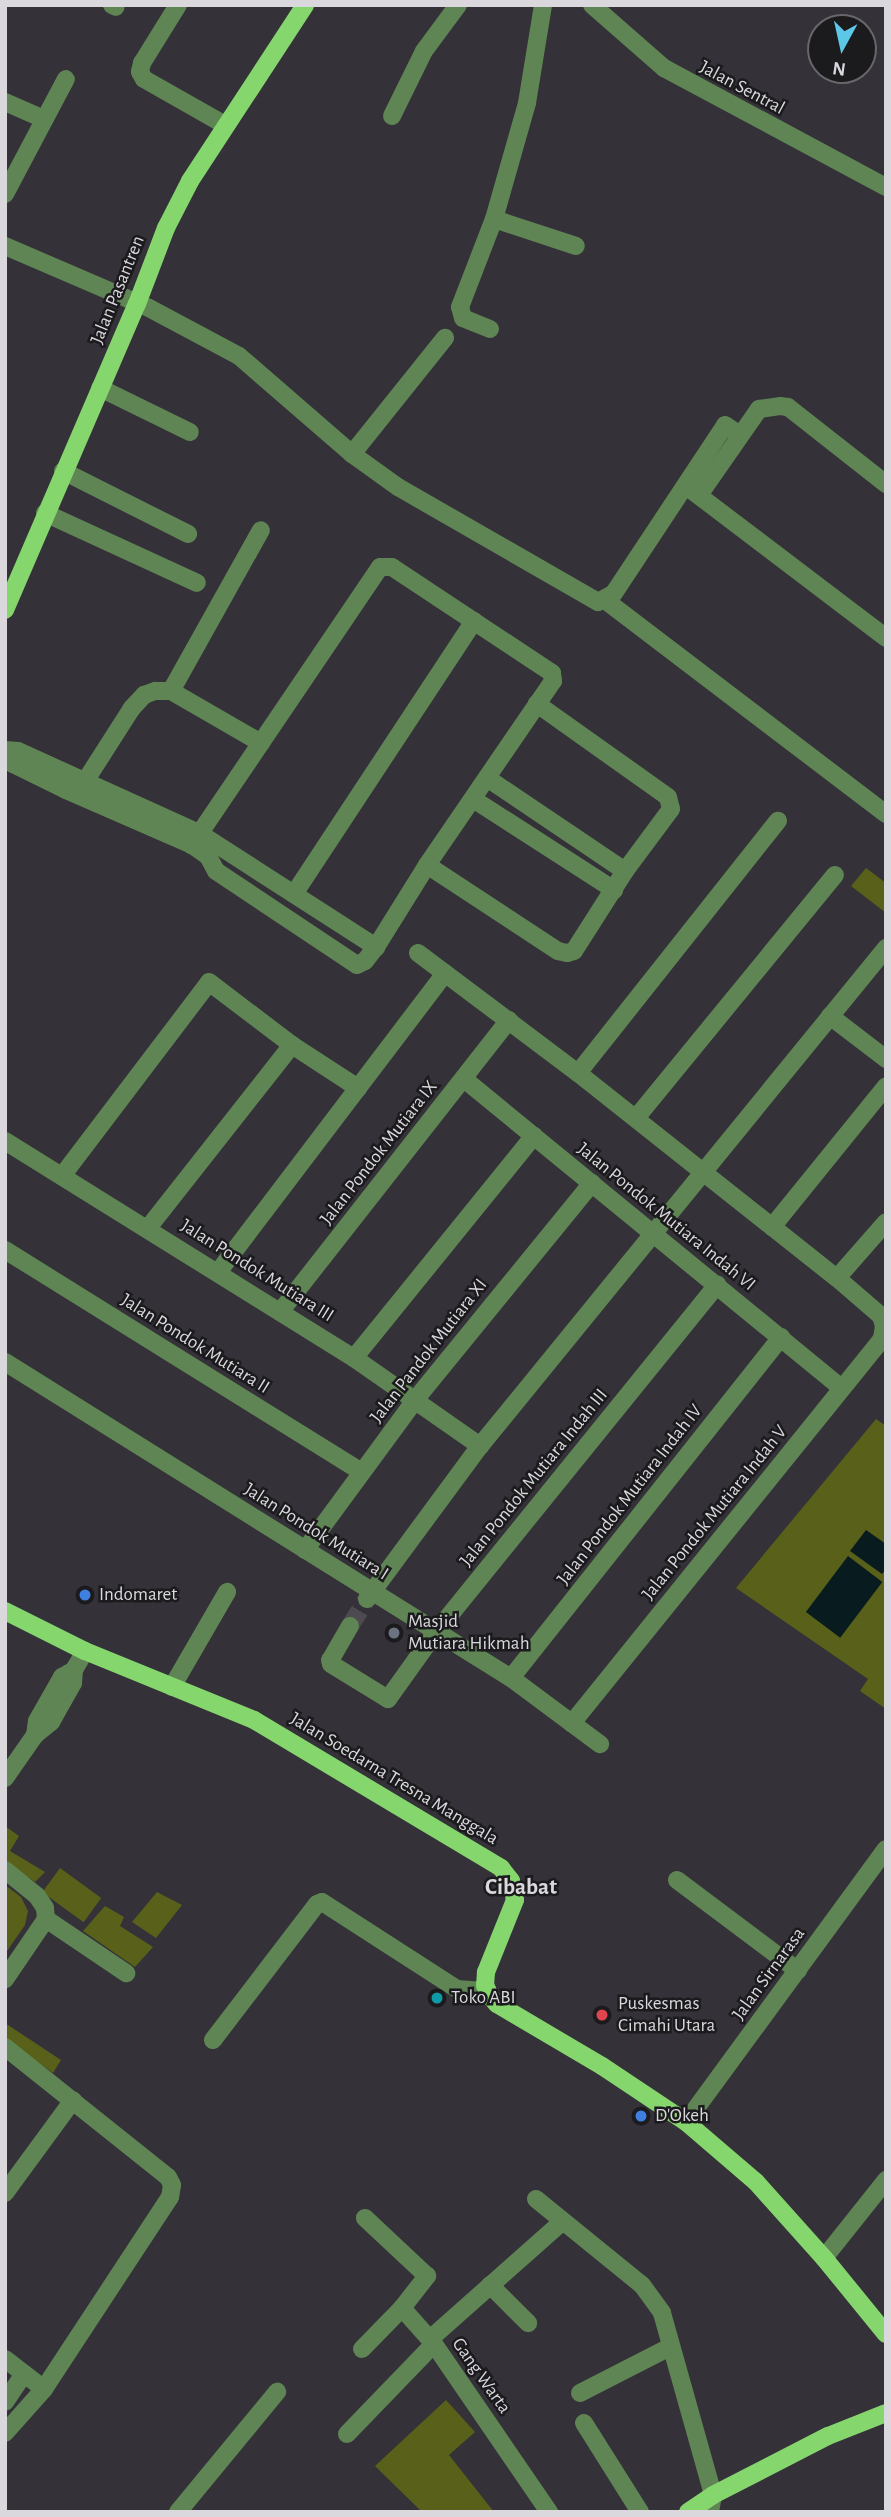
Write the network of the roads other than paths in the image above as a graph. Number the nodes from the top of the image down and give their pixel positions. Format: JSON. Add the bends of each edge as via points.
{"nodes":[{"id":1,"x":178,"y":5,"type":"edge"},
{"id":2,"x":306,"y":5,"type":"edge"},
{"id":3,"x":458,"y":5,"type":"edge"},
{"id":4,"x":543,"y":5,"type":"edge"},
{"id":5,"x":592,"y":5,"type":"edge"},
{"id":6,"x":66,"y":79,"type":"dead end"},
{"id":7,"x":5,"y":102,"type":"edge"},
{"id":8,"x":392,"y":116,"type":"dead end"},
{"id":9,"x":44,"y":119,"type":"junction"},
{"id":10,"x":225,"y":125,"type":"junction"},
{"id":11,"x":886,"y":187,"type":"edge"},
{"id":12,"x":5,"y":194,"type":"edge"},
{"id":13,"x":494,"y":219,"type":"junction"},
{"id":14,"x":5,"y":246,"type":"edge"},
{"id":15,"x":576,"y":246,"type":"dead end"},
{"id":16,"x":137,"y":304,"type":"junction"},
{"id":17,"x":490,"y":329,"type":"dead end"},
{"id":18,"x":445,"y":338,"type":"dead end"},
{"id":19,"x":100,"y":388,"type":"junction"},
{"id":20,"x":190,"y":432,"type":"dead end"},
{"id":21,"x":352,"y":454,"type":"junction"},
{"id":22,"x":63,"y":471,"type":"junction"},
{"id":23,"x":886,"y":484,"type":"edge"},
{"id":24,"x":692,"y":490,"type":"junction"},
{"id":25,"x":45,"y":513,"type":"junction"},
{"id":26,"x":261,"y":530,"type":"dead end"},
{"id":27,"x":188,"y":534,"type":"dead end"},
{"id":28,"x":197,"y":583,"type":"dead end"},
{"id":29,"x":605,"y":600,"type":"junction"},
{"id":30,"x":5,"y":610,"type":"edge"},
{"id":31,"x":474,"y":621,"type":"junction"},
{"id":32,"x":886,"y":638,"type":"edge"},
{"id":33,"x":171,"y":691,"type":"junction"},
{"id":34,"x":537,"y":704,"type":"junction"},
{"id":35,"x":261,"y":743,"type":"junction"},
{"id":36,"x":5,"y":750,"type":"edge"},
{"id":37,"x":5,"y":756,"type":"edge"},
{"id":38,"x":487,"y":778,"type":"junction"},
{"id":39,"x":75,"y":784,"type":"junction"},
{"id":40,"x":473,"y":799,"type":"junction"},
{"id":41,"x":886,"y":814,"type":"edge"},
{"id":42,"x":778,"y":821,"type":"dead end"},
{"id":43,"x":195,"y":839,"type":"junction"},
{"id":44,"x":427,"y":865,"type":"junction"},
{"id":45,"x":625,"y":871,"type":"junction"},
{"id":46,"x":835,"y":875,"type":"dead end"},
{"id":47,"x":614,"y":890,"type":"junction"},
{"id":48,"x":294,"y":894,"type":"junction"},
{"id":49,"x":376,"y":947,"type":"junction"},
{"id":50,"x":886,"y":948,"type":"edge"},
{"id":51,"x":418,"y":953,"type":"dead end"},
{"id":52,"x":444,"y":973,"type":"junction"},
{"id":53,"x":830,"y":1016,"type":"junction"},
{"id":54,"x":509,"y":1020,"type":"junction"},
{"id":55,"x":292,"y":1045,"type":"junction"},
{"id":56,"x":886,"y":1059,"type":"edge"},
{"id":57,"x":578,"y":1073,"type":"junction"},
{"id":58,"x":464,"y":1079,"type":"junction"},
{"id":59,"x":886,"y":1086,"type":"edge"},
{"id":60,"x":358,"y":1088,"type":"junction"},
{"id":61,"x":636,"y":1118,"type":"junction"},
{"id":62,"x":534,"y":1136,"type":"junction"},
{"id":63,"x":5,"y":1142,"type":"edge"},
{"id":64,"x":705,"y":1172,"type":"junction"},
{"id":65,"x":62,"y":1176,"type":"junction"},
{"id":66,"x":592,"y":1183,"type":"junction"},
{"id":67,"x":886,"y":1223,"type":"edge"},
{"id":68,"x":772,"y":1227,"type":"junction"},
{"id":69,"x":148,"y":1228,"type":"junction"},
{"id":70,"x":654,"y":1234,"type":"junction"},
{"id":71,"x":5,"y":1251,"type":"edge"},
{"id":72,"x":219,"y":1271,"type":"junction"},
{"id":73,"x":837,"y":1278,"type":"junction"},
{"id":74,"x":717,"y":1285,"type":"junction"},
{"id":75,"x":281,"y":1312,"type":"junction"},
{"id":76,"x":781,"y":1337,"type":"junction"},
{"id":77,"x":354,"y":1358,"type":"junction"},
{"id":78,"x":5,"y":1362,"type":"edge"},
{"id":79,"x":842,"y":1388,"type":"junction"},
{"id":80,"x":415,"y":1399,"type":"junction"},
{"id":81,"x":480,"y":1446,"type":"junction"},
{"id":82,"x":362,"y":1472,"type":"junction"},
{"id":83,"x":305,"y":1550,"type":"junction"},
{"id":84,"x":228,"y":1592,"type":"dead end"},
{"id":85,"x":369,"y":1595,"type":"junction"},
{"id":86,"x":5,"y":1611,"type":"edge"},
{"id":87,"x":350,"y":1626,"type":"tunnel mouth"},
{"id":88,"x":436,"y":1632,"type":"junction"},
{"id":89,"x":85,"y":1651,"type":"junction"},
{"id":90,"x":512,"y":1678,"type":"junction"},
{"id":91,"x":172,"y":1687,"type":"junction"},
{"id":92,"x":572,"y":1723,"type":"junction"},
{"id":93,"x":600,"y":1744,"type":"dead end"},
{"id":94,"x":5,"y":1778,"type":"edge"},
{"id":95,"x":886,"y":1849,"type":"edge"},
{"id":96,"x":5,"y":1870,"type":"edge"},
{"id":97,"x":677,"y":1880,"type":"dead end"},
{"id":98,"x":46,"y":1919,"type":"junction"},
{"id":99,"x":798,"y":1971,"type":"junction"},
{"id":100,"x":126,"y":1973,"type":"dead end"},
{"id":101,"x":5,"y":1979,"type":"edge"},
{"id":102,"x":488,"y":1991,"type":"junction"},
{"id":103,"x":213,"y":2040,"type":"dead end"},
{"id":104,"x":5,"y":2047,"type":"edge"},
{"id":105,"x":73,"y":2100,"type":"junction"},
{"id":106,"x":686,"y":2123,"type":"junction"},
{"id":107,"x":886,"y":2180,"type":"edge"},
{"id":108,"x":5,"y":2193,"type":"edge"},
{"id":109,"x":536,"y":2199,"type":"dead end"},
{"id":110,"x":365,"y":2218,"type":"dead end"},
{"id":111,"x":562,"y":2222,"type":"junction"},
{"id":112,"x":824,"y":2258,"type":"junction"},
{"id":113,"x":490,"y":2285,"type":"junction"},
{"id":114,"x":402,"y":2308,"type":"junction"},
{"id":115,"x":528,"y":2323,"type":"dead end"},
{"id":116,"x":886,"y":2334,"type":"edge"},
{"id":117,"x":432,"y":2342,"type":"junction"},
{"id":118,"x":670,"y":2347,"type":"junction"},
{"id":119,"x":362,"y":2349,"type":"dead end"},
{"id":120,"x":5,"y":2359,"type":"edge"},
{"id":121,"x":24,"y":2374,"type":"junction"},
{"id":122,"x":44,"y":2389,"type":"junction"},
{"id":123,"x":277,"y":2392,"type":"dead end"},
{"id":124,"x":580,"y":2393,"type":"dead end"},
{"id":125,"x":5,"y":2402,"type":"edge"},
{"id":126,"x":886,"y":2413,"type":"edge"},
{"id":127,"x":584,"y":2423,"type":"dead end"},
{"id":128,"x":5,"y":2433,"type":"edge"},
{"id":129,"x":347,"y":2434,"type":"dead end"},
{"id":130,"x":711,"y":2503,"type":"edge"},
{"id":131,"x":178,"y":2512,"type":"edge"},
{"id":132,"x":550,"y":2512,"type":"edge"},
{"id":133,"x":640,"y":2512,"type":"edge"},
{"id":134,"x":688,"y":2512,"type":"edge"}],
"edges":[{"from":1,"to":10,"type":"street","via":[[140,72],[144,79]]},
{"from":2,"to":10,"type":"main road","name":"Jalan Pasantren"},
{"from":3,"to":8,"type":"street","via":[[424,51]]},
{"from":4,"to":13,"type":"street","via":[[527,103]]},
{"from":5,"to":11,"type":"street","name":"Jalan Sentral","via":[[684,81]]},
{"from":6,"to":9,"type":"street"},
{"from":7,"to":9,"type":"street"},
{"from":9,"to":12,"type":"street"},
{"from":10,"to":16,"type":"main road","name":"Jalan Pasantren","via":[[166,228]]},
{"from":13,"to":15,"type":"street"},
{"from":13,"to":17,"type":"street","via":[[460,307],[463,318]]},
{"from":14,"to":16,"type":"street"},
{"from":16,"to":19,"type":"main road","name":"Jalan Pasantren"},
{"from":16,"to":21,"type":"street","via":[[239,356]]},
{"from":18,"to":21,"type":"street"},
{"from":19,"to":20,"type":"street"},
{"from":19,"to":22,"type":"main road","name":"Jalan Pasantren"},
{"from":21,"to":29,"type":"street","via":[[587,598]]},
{"from":22,"to":25,"type":"main road","name":"Jalan Pasantren"},
{"from":22,"to":27,"type":"street"},
{"from":23,"to":24,"type":"street","via":[[788,407],[759,409]]},
{"from":24,"to":29,"type":"street"},
{"from":24,"to":32,"type":"street"},
{"from":25,"to":28,"type":"street"},
{"from":25,"to":30,"type":"main road","name":"Jalan Pasantren"},
{"from":26,"to":33,"type":"street"},
{"from":29,"to":41,"type":"street"},
{"from":31,"to":34,"type":"street","via":[[552,673],[553,681]]},
{"from":31,"to":35,"type":"street","via":[[392,567],[380,567]]},
{"from":31,"to":48,"type":"street"},
{"from":33,"to":35,"type":"street"},
{"from":33,"to":39,"type":"street","via":[[155,691],[139,700]]},
{"from":34,"to":38,"type":"street"},
{"from":34,"to":45,"type":"street","via":[[668,797],[671,809]]},
{"from":35,"to":43,"type":"street"},
{"from":36,"to":39,"type":"street","via":[[18,751]]},
{"from":37,"to":39,"type":"street","via":[[13,764]]},
{"from":38,"to":40,"type":"street"},
{"from":38,"to":45,"type":"street"},
{"from":39,"to":43,"type":"street"},
{"from":40,"to":44,"type":"street"},
{"from":40,"to":47,"type":"street"},
{"from":42,"to":57,"type":"street"},
{"from":43,"to":48,"type":"street"},
{"from":43,"to":49,"type":"street","via":[[216,871],[348,961],[357,965],[365,961]]},
{"from":44,"to":47,"type":"street","via":[[567,953],[574,951]]},
{"from":44,"to":49,"type":"street"},
{"from":45,"to":47,"type":"street"},
{"from":46,"to":61,"type":"street"},
{"from":48,"to":49,"type":"street"},
{"from":50,"to":53,"type":"street"},
{"from":51,"to":52,"type":"street"},
{"from":52,"to":54,"type":"street"},
{"from":52,"to":60,"type":"street"},
{"from":53,"to":56,"type":"street"},
{"from":53,"to":64,"type":"street"},
{"from":54,"to":57,"type":"street"},
{"from":54,"to":58,"type":"street","name":"Jalan Pondok Mutiara IX"},
{"from":55,"to":60,"type":"street"},
{"from":55,"to":65,"type":"street","via":[[209,982]]},
{"from":55,"to":69,"type":"street"},
{"from":57,"to":61,"type":"street"},
{"from":58,"to":62,"type":"street","name":"Jalan Pondok Mutiara Indah VI"},
{"from":58,"to":75,"type":"street","name":"Jalan Pondok Mutiara IX"},
{"from":59,"to":68,"type":"street"},
{"from":60,"to":72,"type":"street"},
{"from":61,"to":64,"type":"street"},
{"from":62,"to":66,"type":"street","name":"Jalan Pondok Mutiara Indah VI"},
{"from":62,"to":77,"type":"street"},
{"from":63,"to":65,"type":"street","name":"Jalan Pondok Mutiara III"},
{"from":64,"to":68,"type":"street"},
{"from":64,"to":70,"type":"street"},
{"from":65,"to":69,"type":"street","name":"Jalan Pondok Mutiara III"},
{"from":66,"to":70,"type":"street","name":"Jalan Pondok Mutiara Indah VI"},
{"from":66,"to":80,"type":"street","name":"Jalan Pandok Mutiara XI"},
{"from":67,"to":73,"type":"street"},
{"from":68,"to":73,"type":"street"},
{"from":69,"to":72,"type":"street","name":"Jalan Pondok Mutiara III"},
{"from":70,"to":74,"type":"street","name":"Jalan Pondok Mutiara Indah VI"},
{"from":70,"to":81,"type":"street"},
{"from":71,"to":82,"type":"street","name":"Jalan Pondok Mutiara II"},
{"from":72,"to":75,"type":"street","name":"Jalan Pondok Mutiara III"},
{"from":73,"to":79,"type":"street","name":"Jalan Pondok Mutiara Indah V","via":[[881,1316],[884,1326],[882,1339]]},
{"from":74,"to":76,"type":"street","name":"Jalan Pondok Mutiara Indah VI"},
{"from":74,"to":88,"type":"street","name":"Jalan Pondok Mutiara Indah III"},
{"from":75,"to":77,"type":"street","name":"Jalan Pondok Mutiara III"},
{"from":76,"to":79,"type":"street","name":"Jalan Pondok Mutiara Indah VI"},
{"from":76,"to":90,"type":"street","name":"Jalan Pondok Mutiara Indah IV"},
{"from":77,"to":80,"type":"street","name":"Jalan Pondok Mutiara III"},
{"from":78,"to":83,"type":"street","name":"Jalan Pondok Mutiara I"},
{"from":79,"to":92,"type":"street","name":"Jalan Pondok Mutiara Indah V"},
{"from":80,"to":81,"type":"street","name":"Jalan Pondok Mutiara III"},
{"from":80,"to":82,"type":"street","name":"Jalan Pandok Mutiara XI"},
{"from":81,"to":85,"type":"street"},
{"from":82,"to":83,"type":"street","name":"Jalan Pandok Mutiara XI"},
{"from":83,"to":85,"type":"street","name":"Jalan Pondok Mutiara I"},
{"from":84,"to":91,"type":"street"},
{"from":85,"to":88,"type":"street","name":"Jalan Pondok Mutiara I"},
{"from":86,"to":89,"type":"main road","name":"Jalan Soedarna Tresna Manggala"},
{"from":87,"to":88,"type":"street","name":"Jalan Pondok Mutiara Indah III","via":[[331,1664],[388,1699]]},
{"from":88,"to":90,"type":"street","name":"Jalan Pondok Mutiara I"},
{"from":89,"to":91,"type":"main road","name":"Jalan Soedarna Tresna Manggala"},
{"from":89,"to":94,"type":"street","via":[[74,1670],[73,1683],[52,1708],[47,1727],[35,1735]]},
{"from":90,"to":92,"type":"street","name":"Jalan Pondok Mutiara I"},
{"from":91,"to":102,"type":"main road","name":"Jalan Soedarna Tresna Manggala","via":[[254,1720],[501,1868],[511,1881],[515,1900],[486,1972]]},
{"from":92,"to":93,"type":"street","name":"Jalan Pondok Mutiara I"},
{"from":95,"to":99,"type":"street","name":"Jalan Sirnarasa"},
{"from":96,"to":98,"type":"street","via":[[37,1896]]},
{"from":97,"to":99,"type":"street"},
{"from":98,"to":100,"type":"street"},
{"from":98,"to":101,"type":"street"},
{"from":99,"to":106,"type":"street","name":"Jalan Sirnarasa"},
{"from":102,"to":103,"type":"street","via":[[457,1989],[322,1902]]},
{"from":102,"to":106,"type":"main road","via":[[497,2004]]},
{"from":104,"to":105,"type":"street"},
{"from":105,"to":108,"type":"street"},
{"from":105,"to":122,"type":"street","via":[[169,2177],[172,2185],[170,2197]]},
{"from":106,"to":112,"type":"main road","via":[[756,2182]]},
{"from":107,"to":112,"type":"street"},
{"from":109,"to":111,"type":"street"},
{"from":110,"to":114,"type":"street","via":[[427,2276]]},
{"from":111,"to":113,"type":"street","name":"Gang Warta"},
{"from":111,"to":118,"type":"street","via":[[642,2285],[662,2313]]},
{"from":112,"to":116,"type":"main road"},
{"from":113,"to":115,"type":"street"},
{"from":113,"to":117,"type":"street","name":"Gang Warta"},
{"from":114,"to":117,"type":"street"},
{"from":114,"to":119,"type":"street"},
{"from":117,"to":129,"type":"street"},
{"from":117,"to":132,"type":"street","name":"Gang Warta"},
{"from":118,"to":124,"type":"street"},
{"from":118,"to":130,"type":"street"},
{"from":120,"to":121,"type":"street"},
{"from":121,"to":122,"type":"street"},
{"from":121,"to":125,"type":"street"},
{"from":122,"to":128,"type":"street"},
{"from":123,"to":131,"type":"street"},
{"from":126,"to":130,"type":"main road","via":[[828,2436]]},
{"from":127,"to":133,"type":"street"},
{"from":130,"to":134,"type":"main road"}]}
